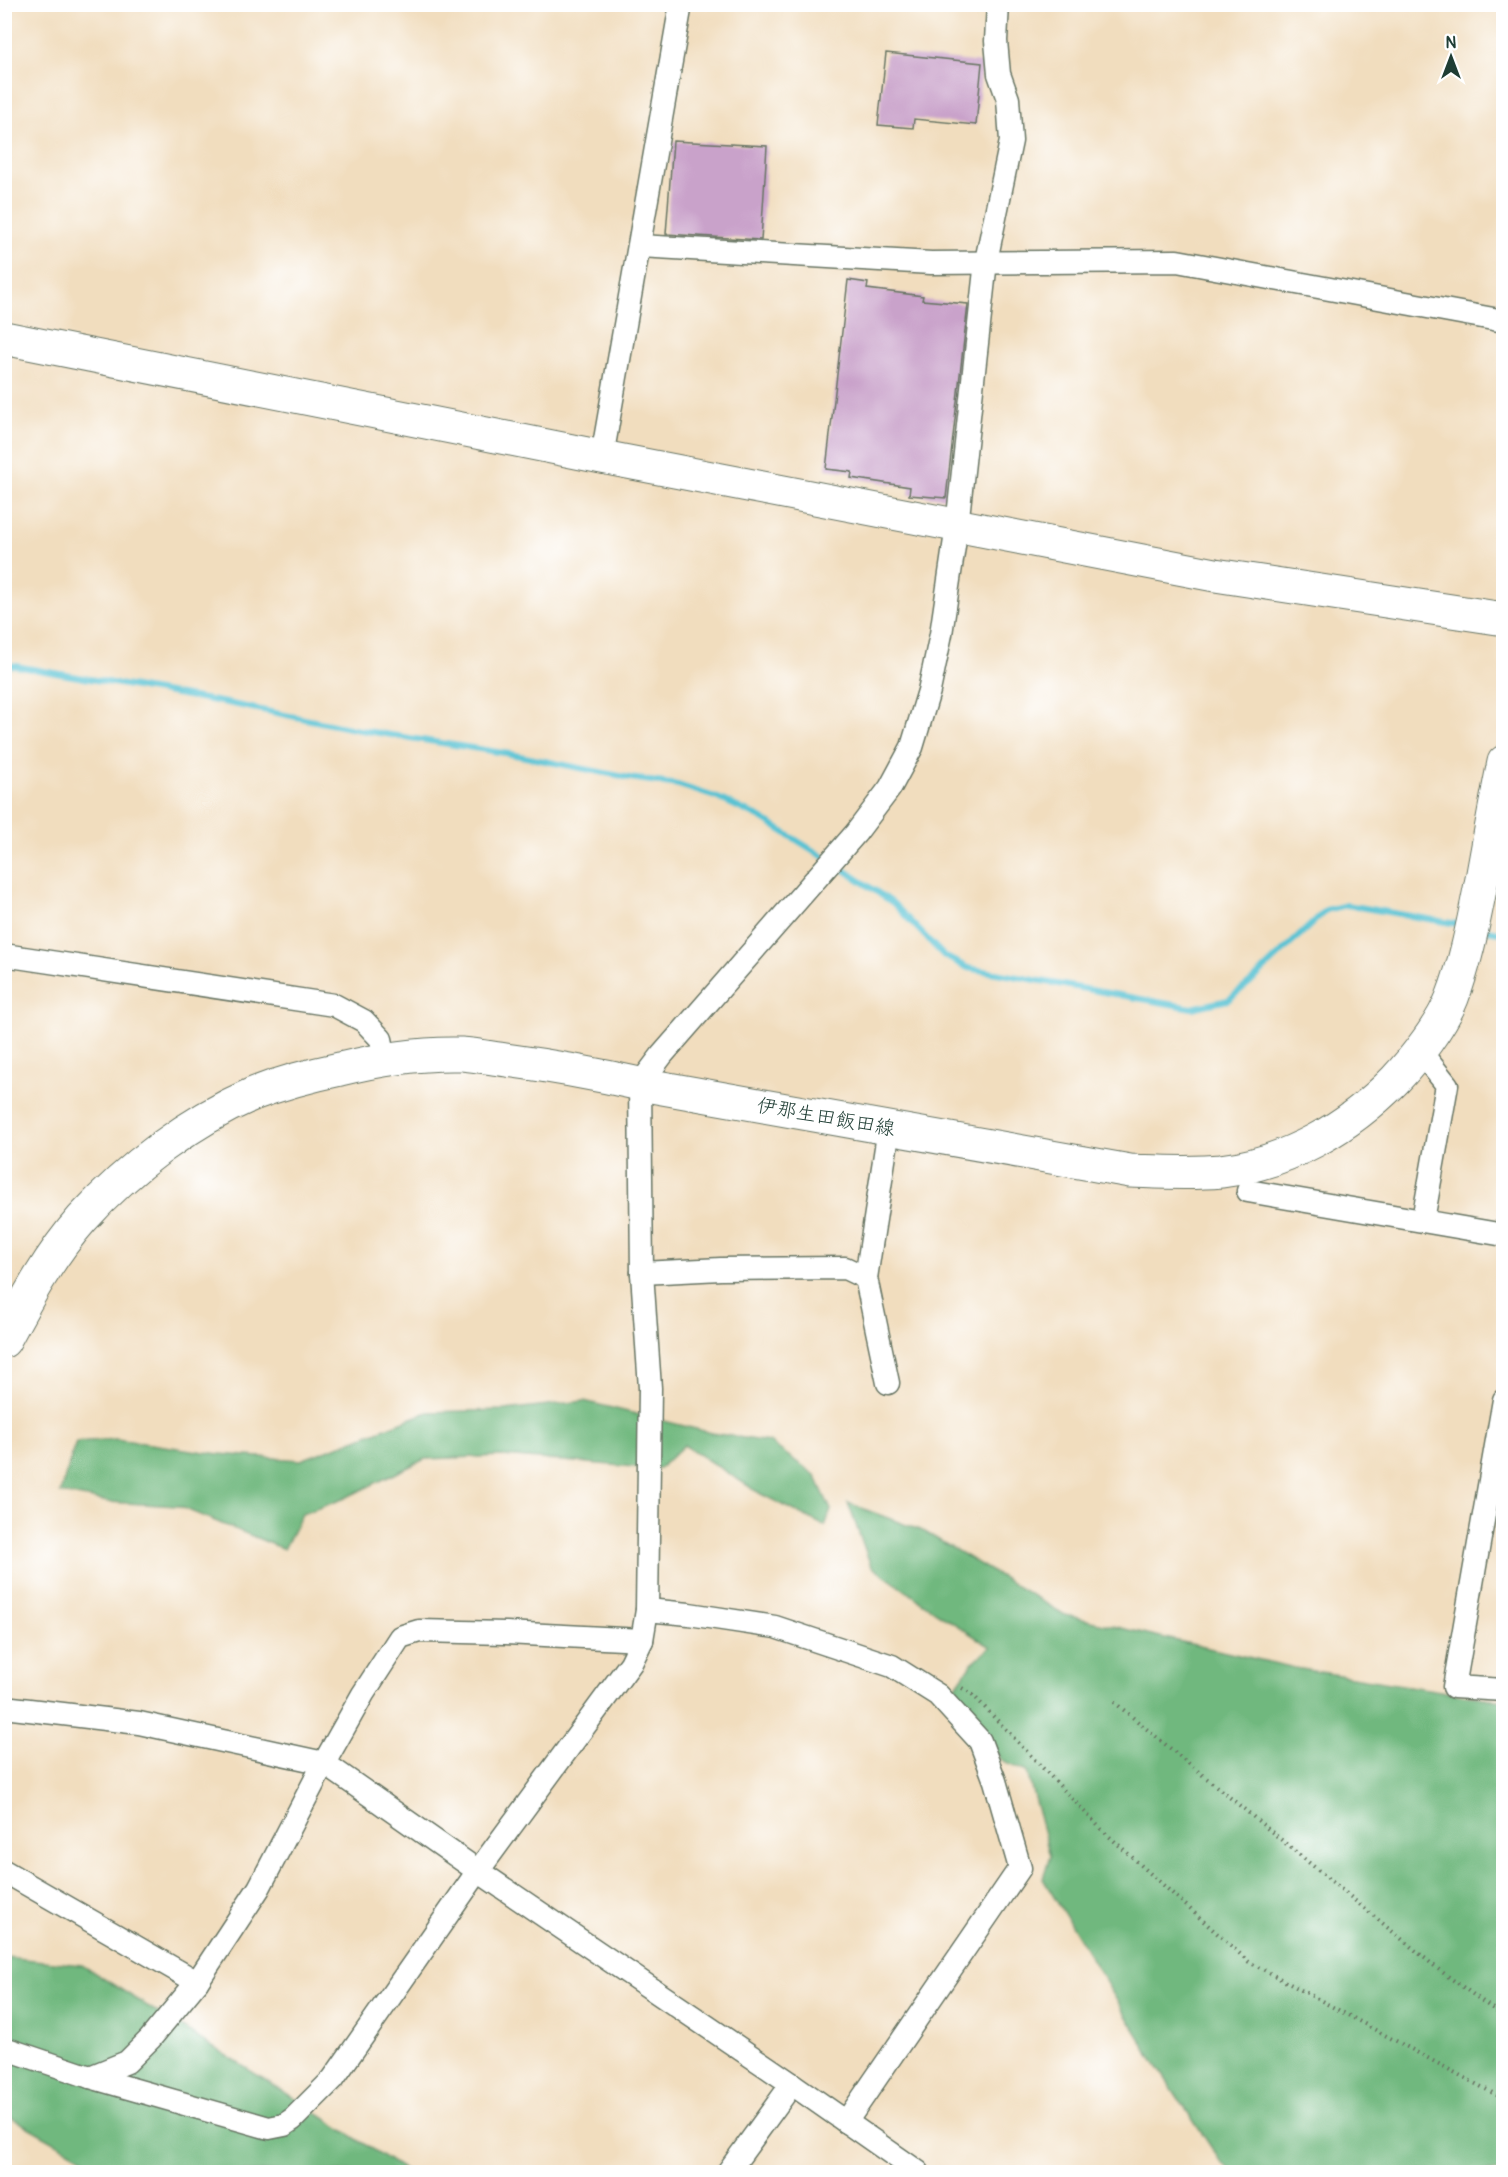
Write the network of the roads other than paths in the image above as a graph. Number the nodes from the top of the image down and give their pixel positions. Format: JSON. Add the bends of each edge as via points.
{"nodes":[{"id":1,"x":681,"y":4,"type":"edge"},
{"id":2,"x":998,"y":4,"type":"edge"},
{"id":3,"x":640,"y":246,"type":"junction"},
{"id":4,"x":986,"y":261,"type":"junction"},
{"id":5,"x":1503,"y":321,"type":"edge"},
{"id":6,"x":4,"y":338,"type":"edge"},
{"id":7,"x":602,"y":457,"type":"junction"},
{"id":8,"x":957,"y":526,"type":"junction"},
{"id":9,"x":1503,"y":619,"type":"edge"},
{"id":10,"x":1503,"y":762,"type":"edge"},
{"id":11,"x":4,"y":955,"type":"edge"},
{"id":12,"x":1420,"y":1051,"type":"junction"},
{"id":13,"x":385,"y":1058,"type":"junction"},
{"id":14,"x":640,"y":1084,"type":"junction"},
{"id":15,"x":888,"y":1128,"type":"junction"},
{"id":16,"x":1248,"y":1191,"type":"dead end"},
{"id":17,"x":1423,"y":1220,"type":"junction"},
{"id":18,"x":1503,"y":1234,"type":"edge"},
{"id":19,"x":642,"y":1273,"type":"junction"},
{"id":20,"x":866,"y":1278,"type":"junction"},
{"id":21,"x":4,"y":1341,"type":"edge"},
{"id":22,"x":888,"y":1383,"type":"dead end"},
{"id":23,"x":1503,"y":1400,"type":"edge"},
{"id":24,"x":647,"y":1610,"type":"junction"},
{"id":25,"x":642,"y":1640,"type":"junction"},
{"id":26,"x":1503,"y":1690,"type":"edge"},
{"id":27,"x":4,"y":1707,"type":"edge"},
{"id":28,"x":324,"y":1763,"type":"junction"},
{"id":29,"x":4,"y":1871,"type":"edge"},
{"id":30,"x":478,"y":1871,"type":"junction"},
{"id":31,"x":197,"y":1982,"type":"junction"},
{"id":32,"x":4,"y":2048,"type":"edge"},
{"id":33,"x":90,"y":2077,"type":"junction"},
{"id":34,"x":792,"y":2084,"type":"junction"},
{"id":35,"x":846,"y":2122,"type":"junction"},
{"id":36,"x":728,"y":2172,"type":"edge"},
{"id":37,"x":918,"y":2172,"type":"edge"}],
"edges":[{"from":1,"to":3,"type":"street"},
{"from":2,"to":4,"type":"street","via":[[999,74],[1008,99],[1011,141]]},
{"from":3,"to":4,"type":"street","via":[[931,263]]},
{"from":3,"to":7,"type":"street"},
{"from":4,"to":5,"type":"street","via":[[1177,261]]},
{"from":4,"to":8,"type":"street"},
{"from":6,"to":7,"type":"main road"},
{"from":7,"to":8,"type":"main road"},
{"from":8,"to":9,"type":"main road","via":[[1215,574]]},
{"from":8,"to":14,"type":"street","via":[[929,692],[912,747],[890,788]]},
{"from":10,"to":12,"type":"main road","name":"伊那生田飯田線","via":[[1469,948],[1451,1000]]},
{"from":11,"to":13,"type":"street","via":[[334,1005],[364,1021],[381,1039]]},
{"from":12,"to":15,"type":"main road","name":"伊那生田飯田線","via":[[1373,1102],[1324,1137],[1293,1151],[1223,1170],[1130,1171]]},
{"from":12,"to":17,"type":"street","via":[[1448,1085]]},
{"from":13,"to":14,"type":"main road","name":"伊那生田飯田線","via":[[462,1054],[564,1068]]},
{"from":13,"to":21,"type":"main road","name":"伊那生田飯田線","via":[[300,1078],[253,1095],[211,1115],[150,1156],[82,1219],[33,1287]]},
{"from":14,"to":15,"type":"main road","name":"伊那生田飯田線"},
{"from":14,"to":19,"type":"street"},
{"from":15,"to":20,"type":"street"},
{"from":16,"to":17,"type":"street"},
{"from":17,"to":18,"type":"street"},
{"from":19,"to":20,"type":"street","via":[[845,1268]]},
{"from":19,"to":24,"type":"street","via":[[650,1388]]},
{"from":20,"to":22,"type":"street"},
{"from":23,"to":26,"type":"street","via":[[1454,1687]]},
{"from":24,"to":25,"type":"street"},
{"from":24,"to":35,"type":"street","via":[[775,1627],[892,1666],[938,1695],[980,1741],[1020,1868]]},
{"from":25,"to":28,"type":"street","via":[[419,1631],[400,1637]]},
{"from":25,"to":30,"type":"street","via":[[631,1663]]},
{"from":27,"to":28,"type":"street","via":[[139,1723]]},
{"from":28,"to":30,"type":"street"},
{"from":28,"to":31,"type":"street","via":[[259,1888]]},
{"from":29,"to":31,"type":"street"},
{"from":30,"to":33,"type":"street","via":[[333,2079],[284,2125],[269,2128]]},
{"from":30,"to":34,"type":"street"},
{"from":31,"to":33,"type":"street","via":[[127,2062]]},
{"from":32,"to":33,"type":"street"},
{"from":34,"to":35,"type":"street"},
{"from":34,"to":36,"type":"street"},
{"from":35,"to":37,"type":"street"}]}
